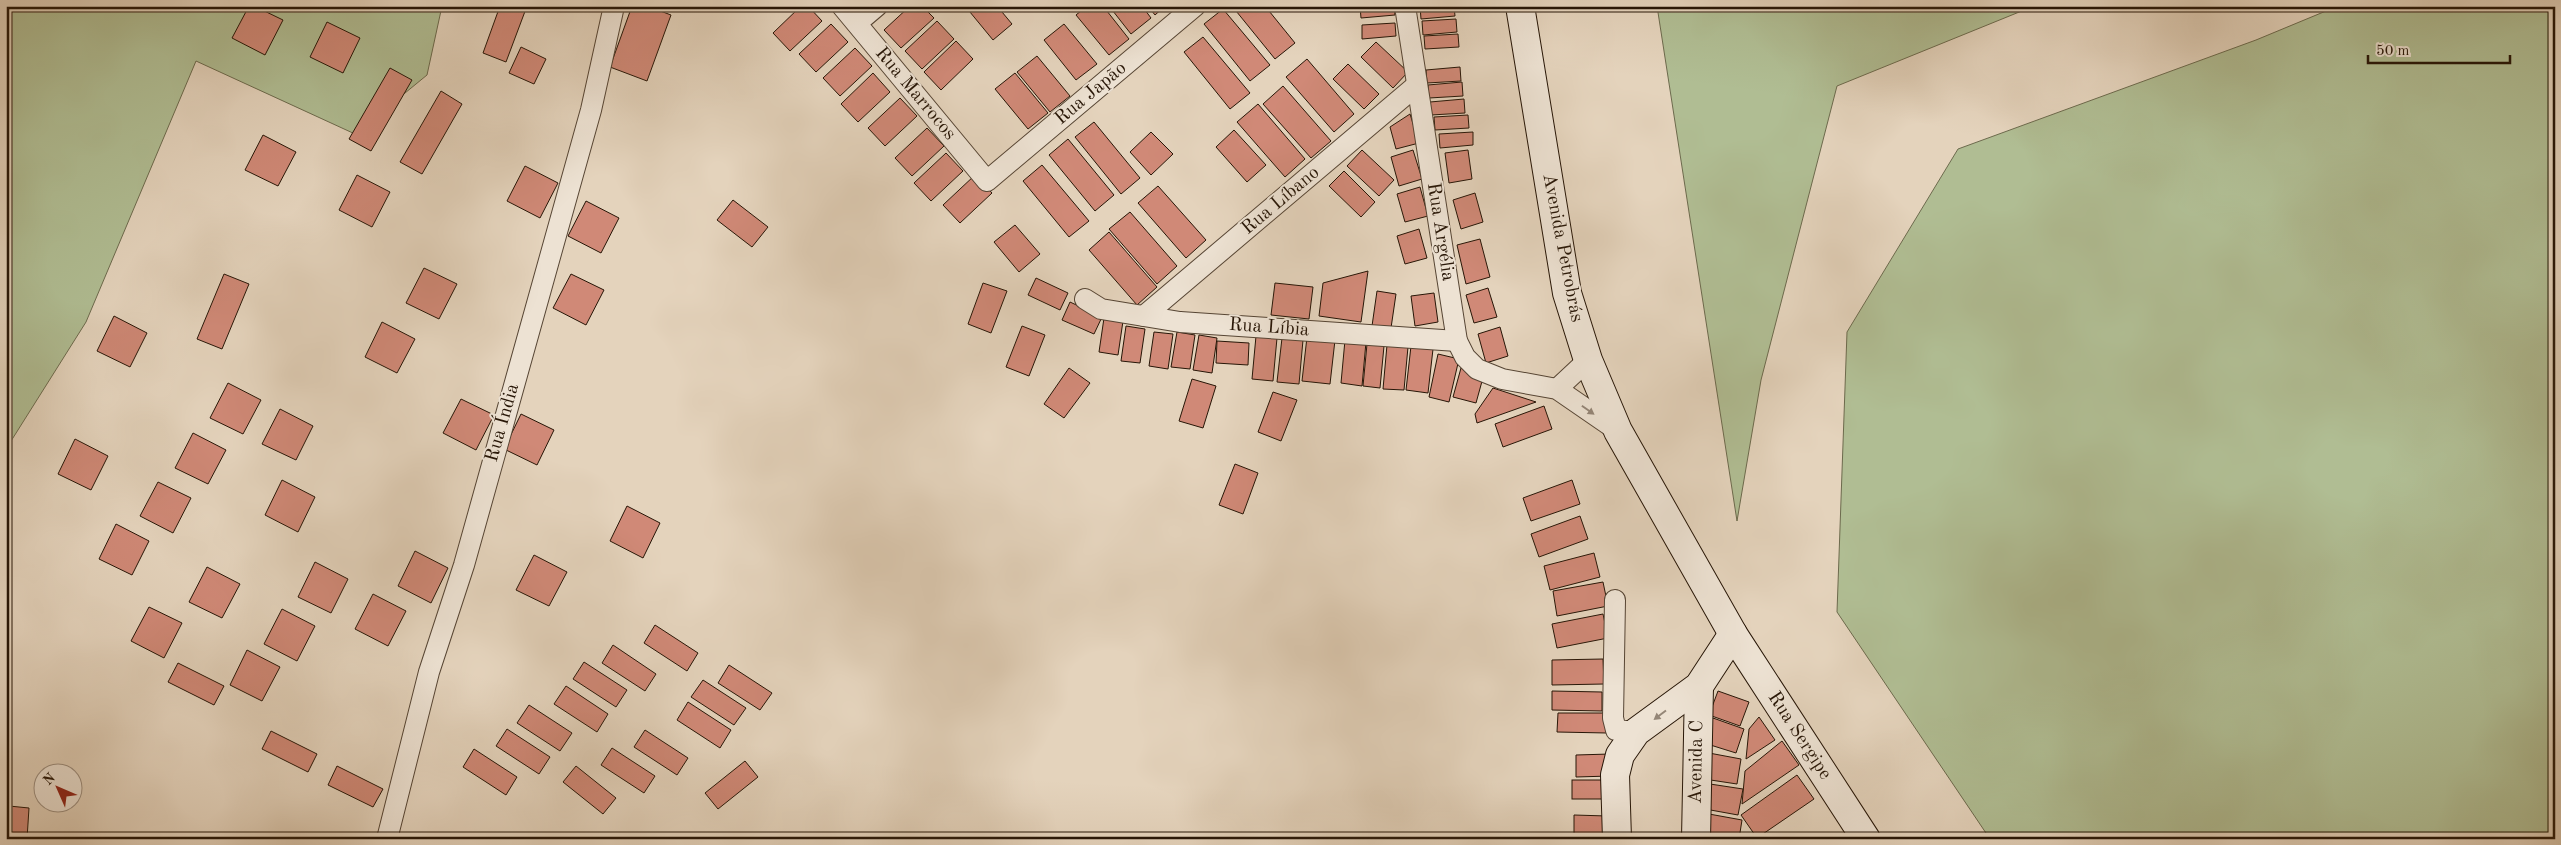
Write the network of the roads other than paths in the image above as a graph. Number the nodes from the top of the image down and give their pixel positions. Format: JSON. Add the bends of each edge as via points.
{"nodes":[{"id":1,"x":614,"y":6,"type":"edge"},
{"id":2,"x":842,"y":6,"type":"edge"},
{"id":3,"x":877,"y":6,"type":"edge"},
{"id":4,"x":1195,"y":6,"type":"edge"},
{"id":5,"x":1405,"y":6,"type":"edge"},
{"id":6,"x":1520,"y":6,"type":"edge"},
{"id":7,"x":856,"y":23,"type":"junction"},
{"id":8,"x":1417,"y":85,"type":"junction"},
{"id":9,"x":987,"y":181,"type":"joint"},
{"id":10,"x":1084,"y":299,"type":"dead end"},
{"id":11,"x":1144,"y":316,"type":"junction"},
{"id":12,"x":1457,"y":341,"type":"junction"},
{"id":13,"x":1588,"y":360,"type":"junction"},
{"id":14,"x":1557,"y":389,"type":"junction"},
{"id":15,"x":1618,"y":431,"type":"junction"},
{"id":16,"x":1615,"y":600,"type":"dead end"},
{"id":17,"x":1733,"y":634,"type":"junction"},
{"id":18,"x":1699,"y":686,"type":"junction"},
{"id":19,"x":1636,"y":732,"type":"junction"},
{"id":20,"x":387,"y":839,"type":"edge"},
{"id":21,"x":1617,"y":839,"type":"edge"},
{"id":22,"x":1696,"y":839,"type":"edge"},
{"id":23,"x":1866,"y":839,"type":"edge"}],
"edges":[{"from":1,"to":20,"type":"street","name":"Rua Índia","via":[[591,110],[464,565],[429,672]]},
{"from":2,"to":7,"type":"street","name":"Rua Marrocos"},
{"from":3,"to":7,"type":"street"},
{"from":4,"to":9,"type":"street","name":"Rua Japão"},
{"from":5,"to":8,"type":"street","name":"Rua Argélia"},
{"from":6,"to":13,"type":"main road","name":"Avenida Petrobrás","via":[[1567,293]]},
{"from":7,"to":9,"type":"street","name":"Rua Marrocos"},
{"from":8,"to":11,"type":"street","name":"Rua Líbano"},
{"from":8,"to":12,"type":"street","name":"Rua Argélia"},
{"from":10,"to":11,"type":"street","name":"Rua Líbia","via":[[1101,309]]},
{"from":11,"to":12,"type":"street","name":"Rua Líbia","via":[[1180,322]]},
{"from":12,"to":14,"type":"street","name":"Rua Argélia","via":[[1465,357],[1477,369],[1502,379]]},
{"from":13,"to":14,"type":"street"},
{"from":13,"to":15,"type":"main road","name":"Avenida Petrobrás"},
{"from":14,"to":15,"type":"street","name":"Rua Argélia","one_way":true},
{"from":15,"to":17,"type":"main road","name":"Avenida Petrobrás"},
{"from":16,"to":19,"type":"street","via":[[1613,718],[1616,730]]},
{"from":17,"to":18,"type":"main road","name":"Avenida C"},
{"from":17,"to":23,"type":"main road","name":"Rua Sergipe"},
{"from":18,"to":19,"type":"main road","name":"Avenida C","one_way":true},
{"from":18,"to":22,"type":"main road","name":"Avenida C"},
{"from":19,"to":21,"type":"main road","name":"Avenida C","via":[[1620,756],[1615,775]]}]}
